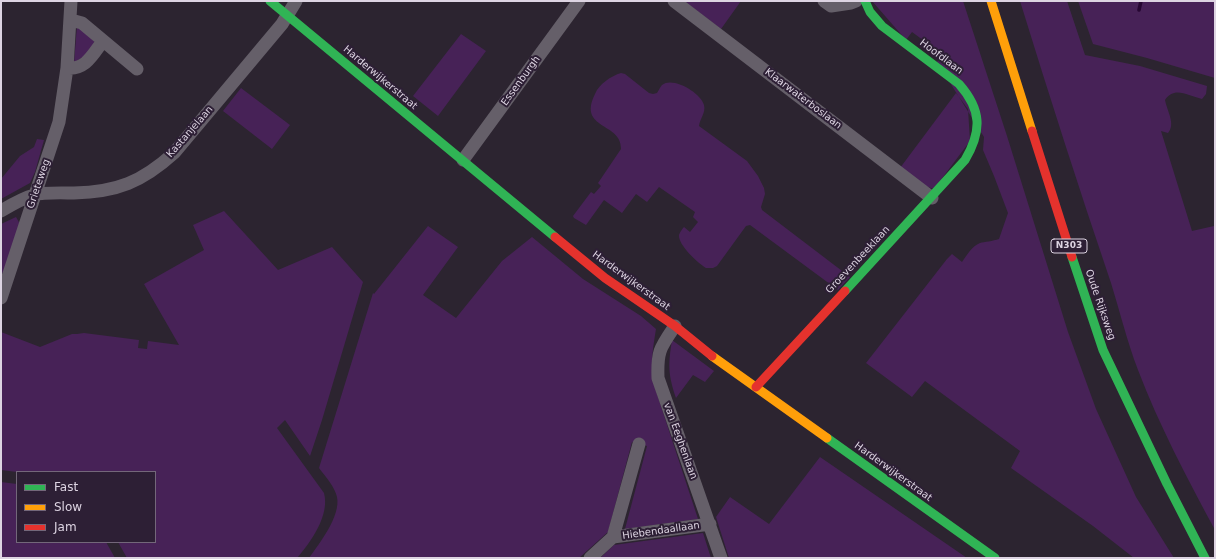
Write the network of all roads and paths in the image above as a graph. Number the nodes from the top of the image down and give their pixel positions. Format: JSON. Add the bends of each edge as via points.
{"nodes":[{"id":1,"x":71,"y":1,"type":"edge"},
{"id":2,"x":270,"y":1,"type":"edge"},
{"id":3,"x":296,"y":1,"type":"edge"},
{"id":4,"x":579,"y":1,"type":"edge"},
{"id":5,"x":674,"y":1,"type":"edge"},
{"id":6,"x":824,"y":1,"type":"edge"},
{"id":7,"x":856,"y":1,"type":"edge"},
{"id":8,"x":865,"y":1,"type":"edge"},
{"id":9,"x":991,"y":1,"type":"edge"},
{"id":10,"x":287,"y":15,"type":"junction"},
{"id":11,"x":71,"y":20,"type":"junction"},
{"id":12,"x":103,"y":41,"type":"junction"},
{"id":13,"x":68,"y":68,"type":"junction"},
{"id":14,"x":137,"y":70,"type":"dead end"},
{"id":15,"x":973,"y":146,"type":"joint"},
{"id":16,"x":463,"y":160,"type":"junction"},
{"id":17,"x":35,"y":194,"type":"junction"},
{"id":18,"x":932,"y":198,"type":"junction"},
{"id":19,"x":1,"y":211,"type":"edge"},
{"id":20,"x":1,"y":298,"type":"edge"},
{"id":21,"x":675,"y":326,"type":"junction"},
{"id":22,"x":756,"y":387,"type":"junction"},
{"id":23,"x":639,"y":444,"type":"dead end"},
{"id":24,"x":710,"y":524,"type":"junction"},
{"id":25,"x":613,"y":538,"type":"junction"},
{"id":26,"x":590,"y":558,"type":"edge"},
{"id":27,"x":721,"y":558,"type":"edge"},
{"id":28,"x":995,"y":558,"type":"edge"},
{"id":29,"x":1205,"y":558,"type":"edge"}],
"edges":[{"from":1,"to":11,"type":"street","name":"Grieteweg"},
{"from":2,"to":10,"type":"main road","name":"Harderwijkerstraat"},
{"from":3,"to":10,"type":"street","name":"Kastanjelaan"},
{"from":4,"to":16,"type":"street","name":"Essenburgh"},
{"from":5,"to":18,"type":"street","name":"Klaarwaterboslaan"},
{"from":6,"to":7,"type":"street","via":[[831,6]]},
{"from":8,"to":15,"type":"main road","name":"Hoofdlaan","via":[[870,12],[882,26],[959,84],[967,93],[977,120]]},
{"from":9,"to":29,"type":"main road","name":"Oude Rijksweg","number":"N303","via":[[1103,350],[1166,484]]},
{"from":10,"to":16,"type":"main road","name":"Harderwijkerstraat"},
{"from":10,"to":17,"type":"street","name":"Kastanjelaan","via":[[174,153],[159,166],[142,178],[106,191]]},
{"from":11,"to":12,"type":"street","via":[[82,23]]},
{"from":11,"to":13,"type":"street","name":"Grieteweg"},
{"from":12,"to":13,"type":"street","via":[[84,65]]},
{"from":12,"to":14,"type":"street"},
{"from":13,"to":17,"type":"street","name":"Grieteweg","via":[[59,122]]},
{"from":15,"to":18,"type":"main road","name":"Groevenbeeklaan","via":[[965,160]]},
{"from":16,"to":21,"type":"main road","name":"Harderwijkerstraat","via":[[605,278]]},
{"from":17,"to":19,"type":"street"},
{"from":17,"to":20,"type":"street","name":"Grieteweg"},
{"from":18,"to":22,"type":"main road","name":"Groevenbeeklaan"},
{"from":21,"to":22,"type":"main road","name":"Harderwijkerstraat"},
{"from":21,"to":24,"type":"street","name":"van Eeghenlaan","via":[[660,350],[657,360],[658,378]]},
{"from":22,"to":28,"type":"main road","name":"Harderwijkerstraat"},
{"from":23,"to":25,"type":"street","name":"Hiebendaallaan"},
{"from":24,"to":25,"type":"street","name":"Hiebendaallaan"},
{"from":24,"to":27,"type":"street","name":"van Eeghenlaan"},
{"from":25,"to":26,"type":"street","name":"Hiebendaallaan"}]}
